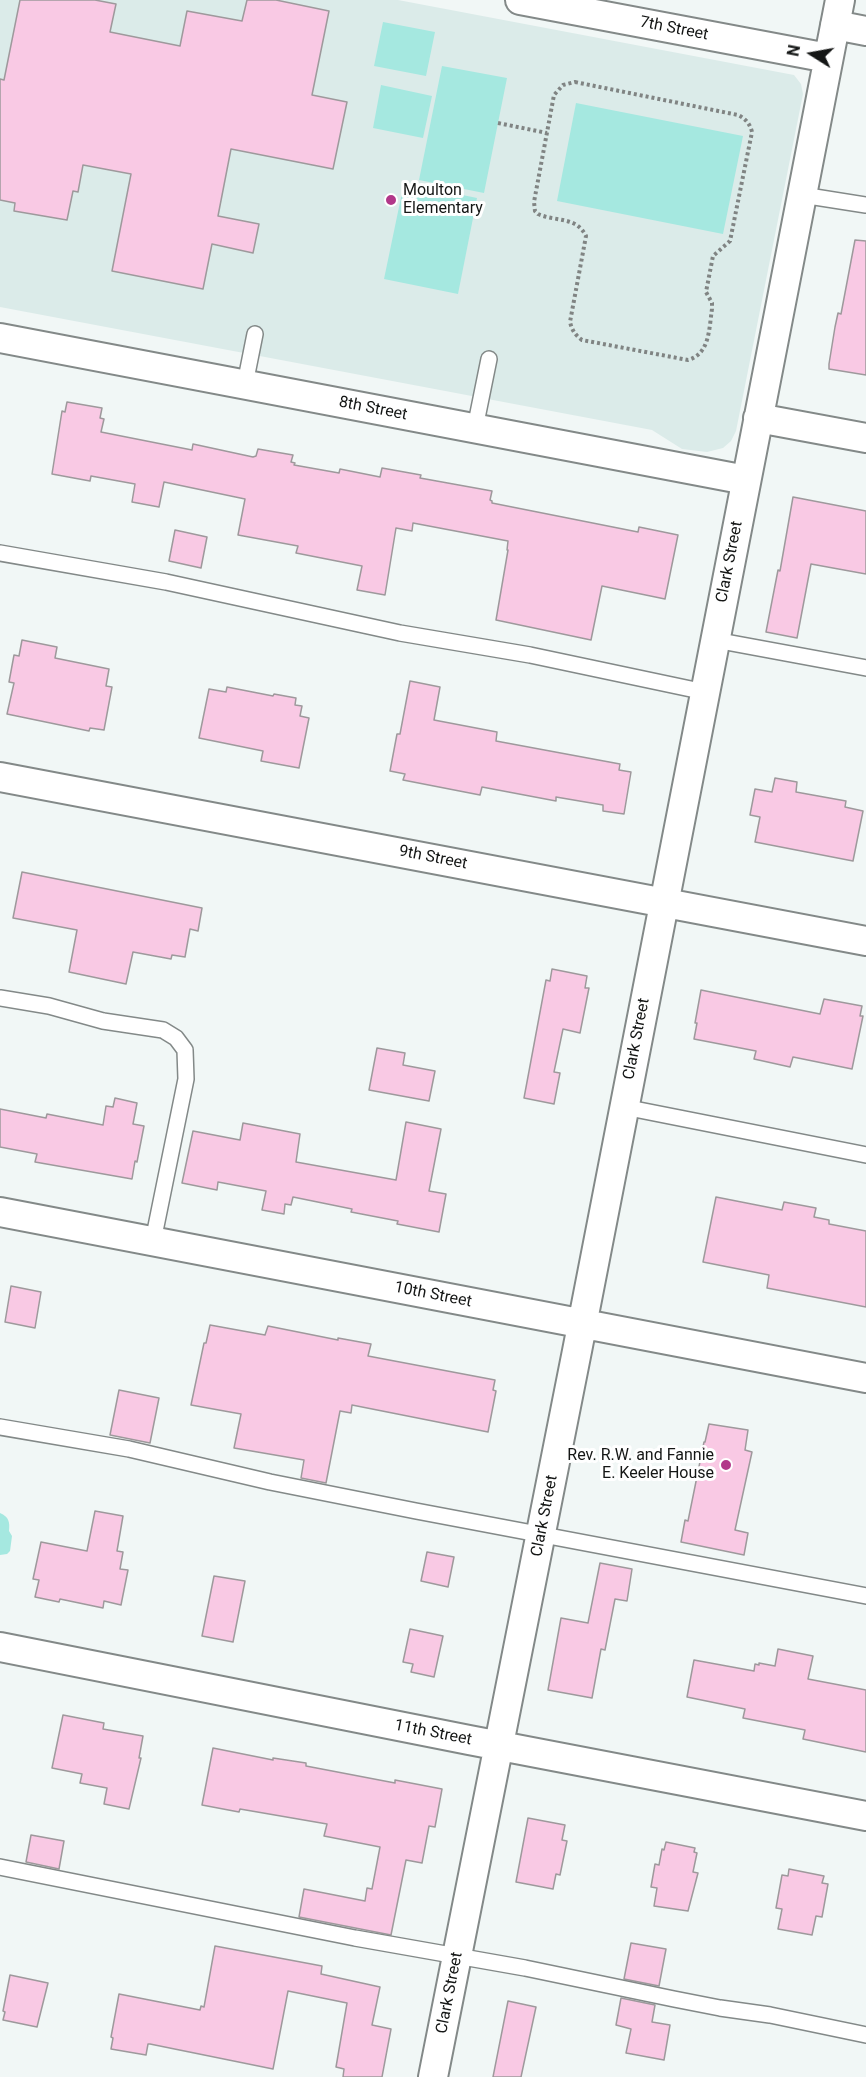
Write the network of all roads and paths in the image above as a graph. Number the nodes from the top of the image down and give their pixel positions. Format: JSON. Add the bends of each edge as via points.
{"nodes":[{"id":1,"x":520,"y":0,"type":"edge"},
{"id":2,"x":837,"y":12,"type":"edge"},
{"id":3,"x":866,"y":31,"type":"edge"},
{"id":4,"x":828,"y":58,"type":"junction"},
{"id":5,"x":498,"y":123,"type":"dead end"},
{"id":6,"x":547,"y":133,"type":"junction"},
{"id":7,"x":802,"y":195,"type":"junction"},
{"id":8,"x":866,"y":205,"type":"edge"},
{"id":9,"x":255,"y":334,"type":"dead end"},
{"id":10,"x":0,"y":338,"type":"edge"},
{"id":11,"x":489,"y":359,"type":"dead end"},
{"id":12,"x":245,"y":384,"type":"junction"},
{"id":13,"x":758,"y":418,"type":"junction"},
{"id":14,"x":475,"y":428,"type":"junction"},
{"id":15,"x":866,"y":438,"type":"edge"},
{"id":16,"x":746,"y":480,"type":"junction"},
{"id":17,"x":0,"y":553,"type":"edge"},
{"id":18,"x":715,"y":640,"type":"junction"},
{"id":19,"x":866,"y":668,"type":"edge"},
{"id":20,"x":705,"y":692,"type":"junction"},
{"id":21,"x":0,"y":777,"type":"edge"},
{"id":22,"x":664,"y":902,"type":"junction"},
{"id":23,"x":866,"y":940,"type":"edge"},
{"id":24,"x":0,"y":998,"type":"edge"},
{"id":25,"x":624,"y":1107,"type":"junction"},
{"id":26,"x":866,"y":1155,"type":"edge"},
{"id":27,"x":0,"y":1212,"type":"edge"},
{"id":28,"x":153,"y":1241,"type":"junction"},
{"id":29,"x":583,"y":1323,"type":"junction"},
{"id":30,"x":866,"y":1378,"type":"edge"},
{"id":31,"x":0,"y":1427,"type":"edge"},
{"id":32,"x":541,"y":1534,"type":"junction"},
{"id":33,"x":866,"y":1596,"type":"edge"},
{"id":34,"x":0,"y":1647,"type":"edge"},
{"id":35,"x":499,"y":1746,"type":"junction"},
{"id":36,"x":866,"y":1816,"type":"edge"},
{"id":37,"x":0,"y":1867,"type":"edge"},
{"id":38,"x":458,"y":1955,"type":"junction"},
{"id":39,"x":866,"y":2034,"type":"edge"},
{"id":40,"x":434,"y":2077,"type":"edge"}],
"edges":[{"from":1,"to":4,"type":"street","name":"7th Street"},
{"from":2,"to":3,"type":"street"},
{"from":2,"to":4,"type":"street","name":"Clark Street"},
{"from":4,"to":7,"type":"street","name":"Clark Street"},
{"from":5,"to":6,"type":"path"},
{"from":6,"to":6,"type":"path","via":[[535,211],[574,222],[585,236],[570,322],[574,332],[582,340],[693,359],[705,349],[712,303],[706,292],[713,256],[730,241],[752,132],[748,121],[738,115],[575,82],[554,95]]},
{"from":7,"to":8,"type":"lane"},
{"from":7,"to":13,"type":"street","name":"Clark Street"},
{"from":9,"to":12,"type":"lane"},
{"from":10,"to":12,"type":"street","name":"8th Street"},
{"from":11,"to":14,"type":"lane"},
{"from":12,"to":14,"type":"street","name":"8th Street"},
{"from":13,"to":15,"type":"street"},
{"from":13,"to":16,"type":"street","name":"Clark Street"},
{"from":14,"to":16,"type":"street","name":"8th Street"},
{"from":16,"to":18,"type":"street","name":"Clark Street"},
{"from":17,"to":20,"type":"lane","via":[[166,582],[400,633],[530,654]]},
{"from":18,"to":19,"type":"lane"},
{"from":18,"to":20,"type":"street","name":"Clark Street"},
{"from":20,"to":22,"type":"street","name":"Clark Street"},
{"from":21,"to":22,"type":"street","name":"9th Street"},
{"from":22,"to":23,"type":"street","name":"9th Street"},
{"from":22,"to":25,"type":"street","name":"Clark Street"},
{"from":24,"to":28,"type":"lane","via":[[163,1030],[185,1050],[186,1079]]},
{"from":25,"to":26,"type":"lane"},
{"from":25,"to":29,"type":"street","name":"Clark Street"},
{"from":27,"to":28,"type":"street","name":"10th Street"},
{"from":28,"to":29,"type":"street","name":"10th Street"},
{"from":29,"to":30,"type":"street","name":"10th Street"},
{"from":29,"to":32,"type":"street","name":"Clark Street"},
{"from":31,"to":32,"type":"lane","via":[[129,1449],[270,1482]]},
{"from":32,"to":33,"type":"lane"},
{"from":32,"to":35,"type":"street","name":"Clark Street"},
{"from":34,"to":35,"type":"street","name":"11th Street"},
{"from":35,"to":36,"type":"street","name":"11th Street"},
{"from":35,"to":38,"type":"street","name":"Clark Street"},
{"from":37,"to":38,"type":"lane"},
{"from":38,"to":39,"type":"lane"},
{"from":38,"to":40,"type":"street","name":"Clark Street"}]}
